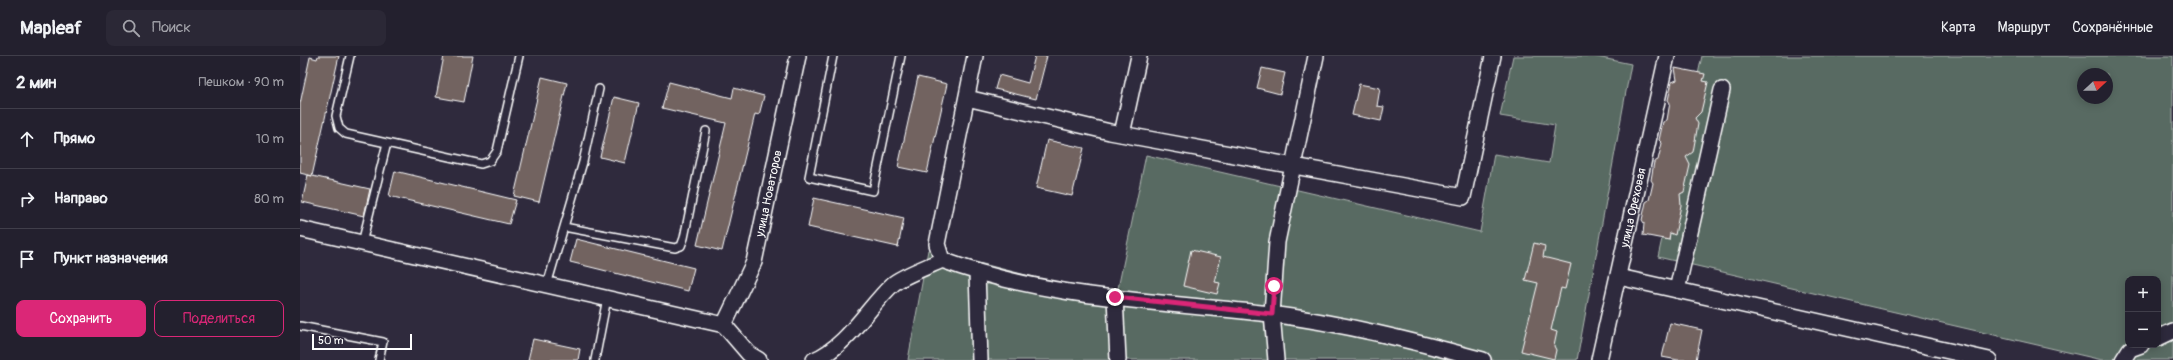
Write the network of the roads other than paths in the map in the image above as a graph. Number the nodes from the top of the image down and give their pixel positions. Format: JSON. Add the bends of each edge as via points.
{"nodes":[{"id":1,"x":350,"y":56,"type":"edge"},
{"id":2,"x":519,"y":56,"type":"edge"},
{"id":3,"x":798,"y":56,"type":"edge"},
{"id":4,"x":833,"y":56,"type":"edge"},
{"id":5,"x":901,"y":56,"type":"edge"},
{"id":6,"x":975,"y":56,"type":"edge"},
{"id":7,"x":1139,"y":56,"type":"edge"},
{"id":8,"x":1316,"y":56,"type":"edge"},
{"id":9,"x":1493,"y":56,"type":"edge"},
{"id":10,"x":1667,"y":56,"type":"edge"},
{"id":11,"x":599,"y":89,"type":"dead end"},
{"id":12,"x":1722,"y":90,"type":"dead end"},
{"id":13,"x":967,"y":98,"type":"junction"},
{"id":14,"x":706,"y":131,"type":"dead end"},
{"id":15,"x":1122,"y":134,"type":"junction"},
{"id":16,"x":387,"y":144,"type":"junction"},
{"id":17,"x":1293,"y":166,"type":"junction"},
{"id":18,"x":564,"y":226,"type":"junction"},
{"id":19,"x":300,"y":229,"type":"edge"},
{"id":20,"x":362,"y":243,"type":"junction"},
{"id":21,"x":942,"y":260,"type":"junction"},
{"id":22,"x":977,"y":273,"type":"junction"},
{"id":23,"x":1619,"y":277,"type":"junction"},
{"id":24,"x":547,"y":284,"type":"junction"},
{"id":25,"x":1677,"y":290,"type":"junction"},
{"id":26,"x":1115,"y":297,"type":"junction"},
{"id":27,"x":607,"y":298,"type":"junction"},
{"id":28,"x":1272,"y":314,"type":"junction"},
{"id":29,"x":724,"y":325,"type":"junction"},
{"id":30,"x":300,"y":326,"type":"edge"},
{"id":31,"x":2173,"y":331,"type":"edge"},
{"id":32,"x":2161,"y":337,"type":"edge"},
{"id":33,"x":2134,"y":348,"type":"edge"},
{"id":34,"x":752,"y":358,"type":"edge"},
{"id":35,"x":822,"y":359,"type":"edge"},
{"id":36,"x":379,"y":360,"type":"edge"},
{"id":37,"x":595,"y":360,"type":"edge"},
{"id":38,"x":980,"y":360,"type":"edge"},
{"id":39,"x":1118,"y":360,"type":"edge"},
{"id":40,"x":1276,"y":360,"type":"edge"},
{"id":41,"x":1483,"y":360,"type":"edge"},
{"id":42,"x":1599,"y":360,"type":"edge"},
{"id":43,"x":1989,"y":360,"type":"edge"},
{"id":44,"x":2123,"y":360,"type":"edge"}],
"edges":[{"from":1,"to":16,"type":"lane","via":[[336,116],[339,128],[346,134]]},
{"from":2,"to":16,"type":"lane","via":[[497,151],[490,161],[481,164]]},
{"from":3,"to":29,"type":"street","name":"улица Новаторов","via":[[754,262]]},
{"from":4,"to":5,"type":"lane","via":[[809,177],[873,191]]},
{"from":6,"to":13,"type":"street"},
{"from":7,"to":15,"type":"street"},
{"from":8,"to":17,"type":"street"},
{"from":9,"to":17,"type":"street","via":[[1463,197]]},
{"from":10,"to":23,"type":"street","name":"улица Ореховая"},
{"from":11,"to":18,"type":"lane","via":[[583,162]]},
{"from":12,"to":25,"type":"street"},
{"from":13,"to":15,"type":"street"},
{"from":13,"to":21,"type":"street","via":[[937,244]]},
{"from":14,"to":18,"type":"lane","via":[[681,246],[675,248]]},
{"from":15,"to":17,"type":"street"},
{"from":16,"to":20,"type":"lane"},
{"from":17,"to":28,"type":"street","via":[[1277,242]]},
{"from":18,"to":24,"type":"lane"},
{"from":19,"to":20,"type":"street"},
{"from":20,"to":24,"type":"street"},
{"from":21,"to":22,"type":"street"},
{"from":21,"to":35,"type":"street","via":[[894,283],[840,343]]},
{"from":22,"to":26,"type":"street","via":[[1070,292]]},
{"from":22,"to":38,"type":"street"},
{"from":23,"to":25,"type":"street"},
{"from":23,"to":42,"type":"street","name":"улица Ореховая"},
{"from":24,"to":27,"type":"street"},
{"from":25,"to":43,"type":"street"},
{"from":26,"to":28,"type":"street"},
{"from":26,"to":39,"type":"street"},
{"from":27,"to":29,"type":"street"},
{"from":27,"to":37,"type":"lane"},
{"from":28,"to":40,"type":"street"},
{"from":28,"to":41,"type":"street","via":[[1388,335]]},
{"from":29,"to":34,"type":"street"},
{"from":30,"to":36,"type":"lane","via":[[383,342]]},
{"from":31,"to":32,"type":"street"},
{"from":33,"to":44,"type":"street"}]}
